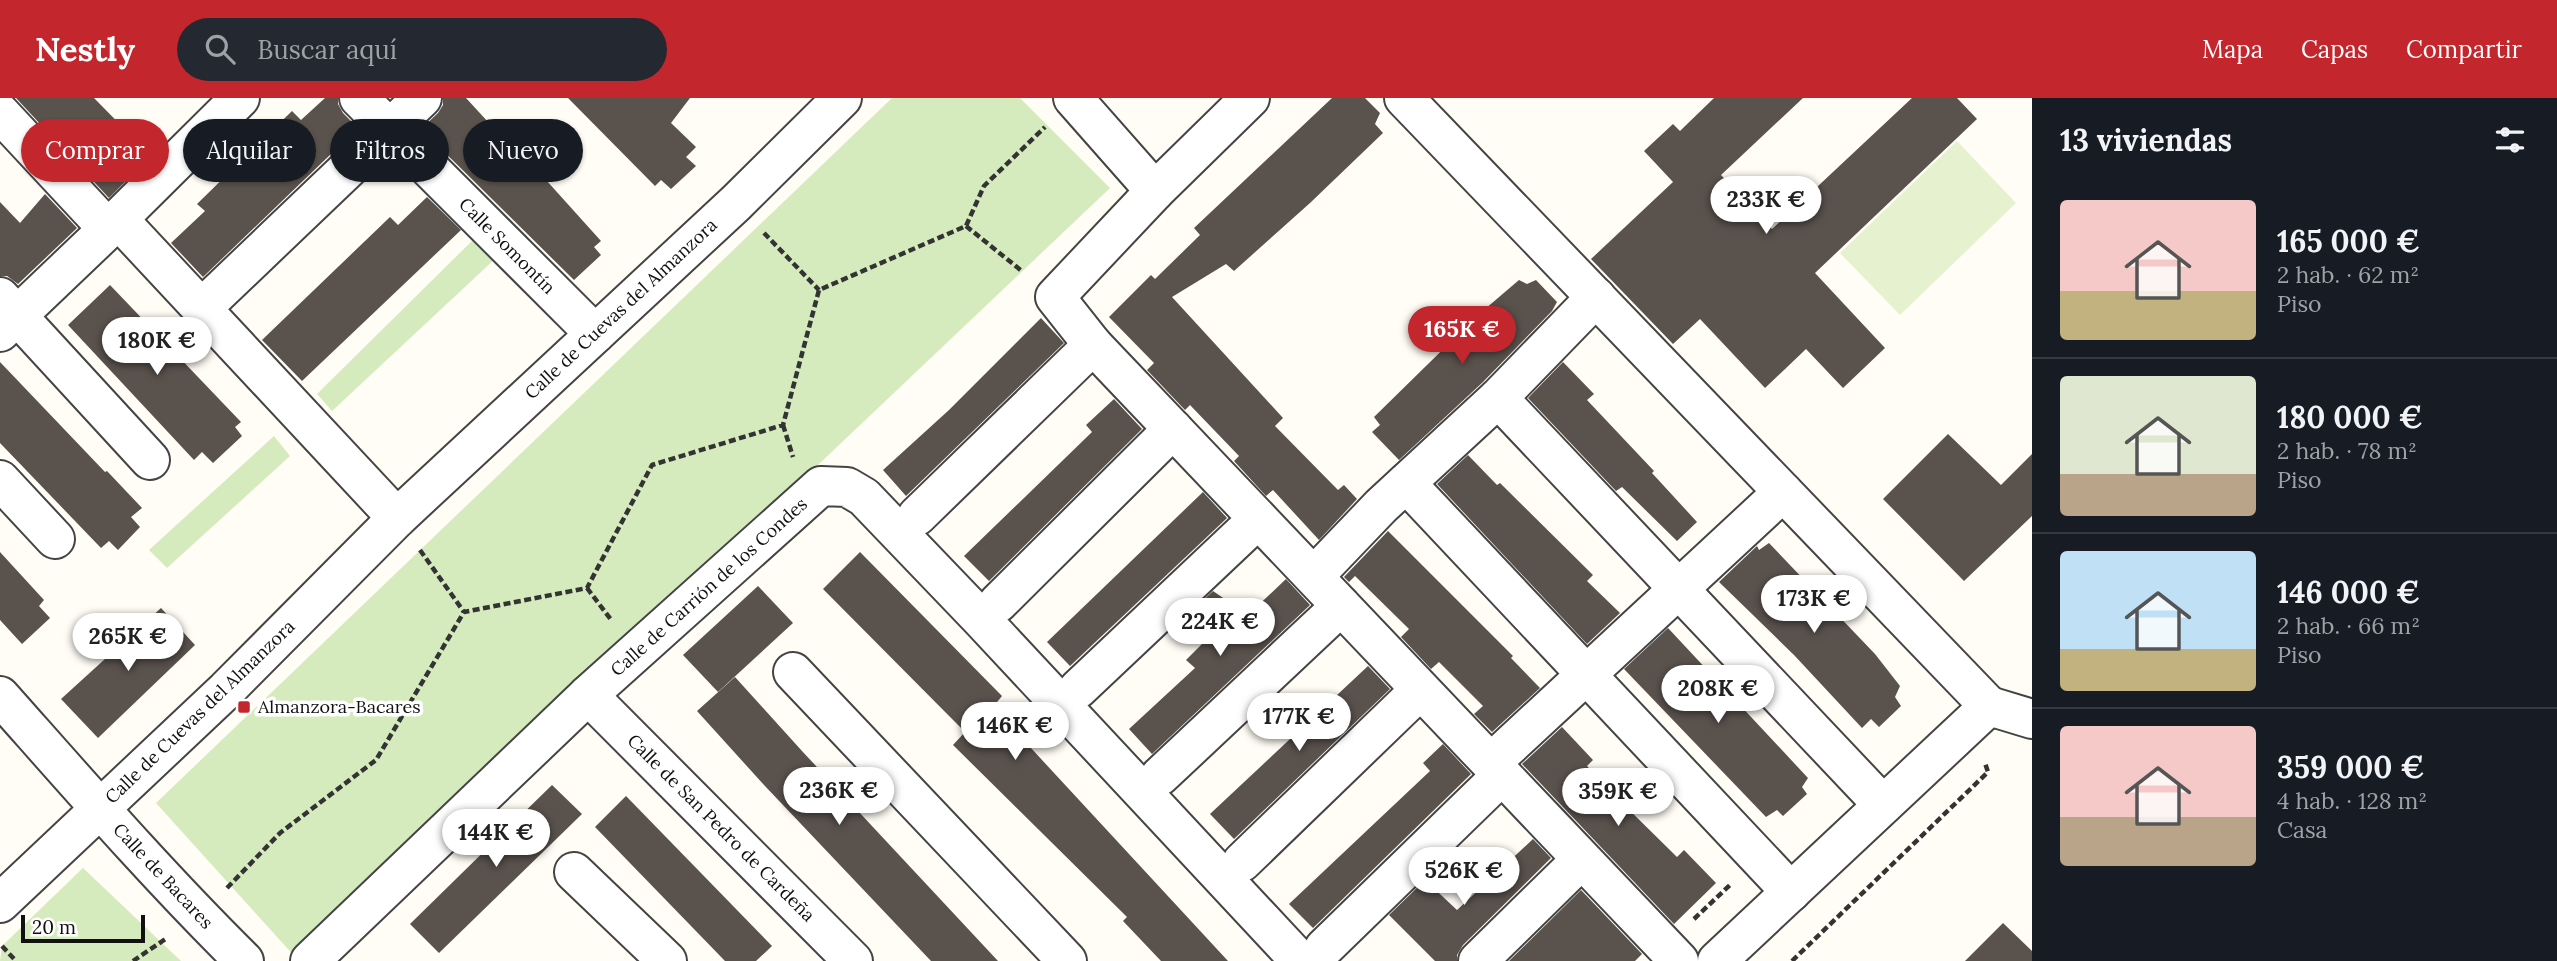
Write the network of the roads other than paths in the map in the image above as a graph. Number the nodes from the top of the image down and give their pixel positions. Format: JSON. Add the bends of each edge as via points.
{"nodes":[{"id":1,"x":240,"y":98,"type":"edge"},
{"id":2,"x":359,"y":98,"type":"edge"},
{"id":3,"x":422,"y":98,"type":"edge"},
{"id":4,"x":842,"y":98,"type":"edge"},
{"id":5,"x":1250,"y":98,"type":"edge"},
{"id":6,"x":1405,"y":98,"type":"edge"},
{"id":7,"x":1074,"y":99,"type":"edge"},
{"id":8,"x":0,"y":113,"type":"edge"},
{"id":9,"x":379,"y":119,"type":"edge"},
{"id":10,"x":398,"y":119,"type":"edge"},
{"id":11,"x":332,"y":182,"type":"edge"},
{"id":12,"x":442,"y":182,"type":"edge"},
{"id":13,"x":1155,"y":191,"type":"junction"},
{"id":14,"x":113,"y":224,"type":"junction"},
{"id":15,"x":1596,"y":298,"type":"junction"},
{"id":16,"x":202,"y":308,"type":"junction"},
{"id":17,"x":6,"y":315,"type":"edge"},
{"id":18,"x":595,"y":334,"type":"junction"},
{"id":19,"x":1093,"y":345,"type":"junction"},
{"id":20,"x":1497,"y":398,"type":"junction"},
{"id":21,"x":1172,"y":429,"type":"junction"},
{"id":22,"x":150,"y":460,"type":"dead end"},
{"id":23,"x":0,"y":480,"type":"edge"},
{"id":24,"x":1406,"y":483,"type":"junction"},
{"id":25,"x":1783,"y":492,"type":"junction"},
{"id":26,"x":917,"y":516,"type":"dead end"},
{"id":27,"x":397,"y":518,"type":"junction"},
{"id":28,"x":1258,"y":519,"type":"junction"},
{"id":29,"x":55,"y":539,"type":"dead end"},
{"id":30,"x":1314,"y":576,"type":"junction"},
{"id":31,"x":1679,"y":588,"type":"junction"},
{"id":32,"x":998,"y":603,"type":"dead end"},
{"id":33,"x":1341,"y":606,"type":"junction"},
{"id":34,"x":793,"y":672,"type":"dead end"},
{"id":35,"x":1587,"y":673,"type":"junction"},
{"id":36,"x":1078,"y":689,"type":"dead end"},
{"id":37,"x":1419,"y":691,"type":"junction"},
{"id":38,"x":0,"y":695,"type":"edge"},
{"id":39,"x":588,"y":695,"type":"junction"},
{"id":40,"x":1989,"y":706,"type":"junction"},
{"id":41,"x":2032,"y":719,"type":"edge"},
{"id":42,"x":1496,"y":769,"type":"junction"},
{"id":43,"x":1160,"y":776,"type":"dead end"},
{"id":44,"x":1883,"y":805,"type":"junction"},
{"id":45,"x":101,"y":807,"type":"junction"},
{"id":46,"x":1581,"y":860,"type":"junction"},
{"id":47,"x":1242,"y":862,"type":"dead end"},
{"id":48,"x":574,"y":872,"type":"dead end"},
{"id":49,"x":1791,"y":892,"type":"junction"},
{"id":50,"x":0,"y":903,"type":"edge"},
{"id":51,"x":1312,"y":955,"type":"edge"},
{"id":52,"x":244,"y":961,"type":"edge"},
{"id":53,"x":310,"y":961,"type":"edge"},
{"id":54,"x":667,"y":961,"type":"edge"},
{"id":55,"x":853,"y":961,"type":"edge"},
{"id":56,"x":1067,"y":961,"type":"edge"},
{"id":57,"x":1478,"y":961,"type":"edge"},
{"id":58,"x":1679,"y":961,"type":"edge"},
{"id":59,"x":1717,"y":961,"type":"edge"}],
"edges":[{"from":1,"to":14,"type":"street"},
{"from":2,"to":9,"type":"street","name":"Calle Somontín"},
{"from":3,"to":10,"type":"street"},
{"from":4,"to":18,"type":"street","name":"Calle de Cuevas del Almanzora"},
{"from":5,"to":13,"type":"street"},
{"from":6,"to":15,"type":"street"},
{"from":7,"to":13,"type":"street"},
{"from":8,"to":14,"type":"street"},
{"from":11,"to":16,"type":"street"},
{"from":12,"to":18,"type":"street","name":"Calle Somontín"},
{"from":13,"to":19,"type":"street","via":[[1055,298]]},
{"from":14,"to":16,"type":"street"},
{"from":14,"to":17,"type":"street"},
{"from":15,"to":20,"type":"street"},
{"from":15,"to":25,"type":"street"},
{"from":16,"to":27,"type":"street"},
{"from":17,"to":22,"type":"street"},
{"from":18,"to":27,"type":"street","name":"Calle de Cuevas del Almanzora"},
{"from":19,"to":21,"type":"street"},
{"from":19,"to":26,"type":"street"},
{"from":20,"to":24,"type":"street"},
{"from":20,"to":31,"type":"street"},
{"from":21,"to":28,"type":"street"},
{"from":21,"to":32,"type":"street"},
{"from":23,"to":29,"type":"street"},
{"from":24,"to":30,"type":"street"},
{"from":24,"to":35,"type":"street"},
{"from":25,"to":31,"type":"street","name":"Calle de Carrión de los Condes"},
{"from":25,"to":40,"type":"street"},
{"from":27,"to":45,"type":"street","name":"Calle de Cuevas del Almanzora","via":[[226,690]]},
{"from":28,"to":30,"type":"street"},
{"from":28,"to":36,"type":"street"},
{"from":30,"to":33,"type":"street"},
{"from":31,"to":35,"type":"street","name":"Calle de Carrión de los Condes"},
{"from":31,"to":44,"type":"street"},
{"from":33,"to":37,"type":"street"},
{"from":33,"to":43,"type":"street"},
{"from":34,"to":56,"type":"street"},
{"from":35,"to":42,"type":"street","name":"Calle de Carrión de los Condes"},
{"from":35,"to":49,"type":"street"},
{"from":37,"to":42,"type":"street"},
{"from":37,"to":47,"type":"street"},
{"from":38,"to":45,"type":"street","name":"Calle de Bacares"},
{"from":39,"to":51,"type":"street","name":"Calle de Carrión de los Condes","via":[[821,486],[847,487],[864,497]]},
{"from":39,"to":53,"type":"street","name":"Calle de Carrión de los Condes"},
{"from":39,"to":55,"type":"street","name":"Calle de San Pedro de Cardeña"},
{"from":40,"to":41,"type":"street"},
{"from":40,"to":44,"type":"street"},
{"from":42,"to":46,"type":"street"},
{"from":42,"to":51,"type":"street","name":"Calle de Carrión de los Condes"},
{"from":44,"to":49,"type":"street"},
{"from":45,"to":50,"type":"street","name":"Calle de Cuevas del Almanzora"},
{"from":45,"to":52,"type":"street","name":"Calle de Bacares","via":[[137,852]]},
{"from":46,"to":57,"type":"street"},
{"from":46,"to":58,"type":"street"},
{"from":48,"to":54,"type":"street"},
{"from":49,"to":59,"type":"street"}]}
